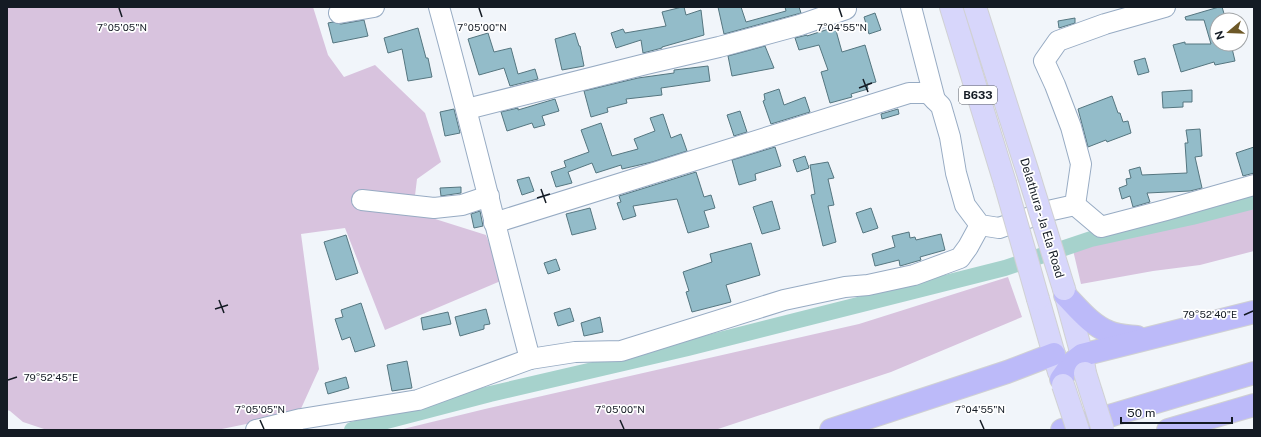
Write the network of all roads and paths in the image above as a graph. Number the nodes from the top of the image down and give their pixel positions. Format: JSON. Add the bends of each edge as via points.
{"nodes":[{"id":1,"x":374,"y":7,"type":"edge"},
{"id":2,"x":439,"y":7,"type":"edge"},
{"id":3,"x":911,"y":7,"type":"edge"},
{"id":4,"x":951,"y":7,"type":"edge"},
{"id":5,"x":976,"y":7,"type":"edge"},
{"id":6,"x":1165,"y":7,"type":"edge"},
{"id":7,"x":846,"y":9,"type":"dead end"},
{"id":8,"x":339,"y":14,"type":"dead end"},
{"id":9,"x":935,"y":100,"type":"junction"},
{"id":10,"x":467,"y":110,"type":"junction"},
{"id":11,"x":1254,"y":186,"type":"edge"},
{"id":12,"x":489,"y":196,"type":"junction"},
{"id":13,"x":362,"y":200,"type":"dead end"},
{"id":14,"x":1075,"y":205,"type":"junction"},
{"id":15,"x":494,"y":223,"type":"junction"},
{"id":16,"x":980,"y":225,"type":"junction"},
{"id":17,"x":1064,"y":292,"type":"junction"},
{"id":18,"x":1254,"y":312,"type":"edge"},
{"id":19,"x":1150,"y":338,"type":"junction"},
{"id":20,"x":1054,"y":354,"type":"junction"},
{"id":21,"x":530,"y":359,"type":"junction"},
{"id":22,"x":1083,"y":364,"type":"junction"},
{"id":23,"x":1254,"y":373,"type":"edge"},
{"id":24,"x":1062,"y":382,"type":"junction"},
{"id":25,"x":1254,"y":405,"type":"edge"},
{"id":26,"x":256,"y":430,"type":"edge"},
{"id":27,"x":831,"y":430,"type":"edge"},
{"id":28,"x":1062,"y":430,"type":"edge"},
{"id":29,"x":1078,"y":430,"type":"edge"},
{"id":30,"x":1103,"y":430,"type":"edge"},
{"id":31,"x":1168,"y":430,"type":"edge"}],
"edges":[{"from":1,"to":8,"type":"street"},
{"from":2,"to":10,"type":"street"},
{"from":3,"to":9,"type":"street"},
{"from":4,"to":20,"type":"main road","name":"Delathura - Ja Ela Road","number":"B633","bridge":true},
{"from":5,"to":17,"type":"main road","name":"Delathura - Ja Ela Road","number":"B633","bridge":true},
{"from":6,"to":14,"type":"street","via":[[1105,24],[1058,42],[1044,61],[1071,127],[1081,164]]},
{"from":7,"to":10,"type":"street","via":[[800,25],[719,47]]},
{"from":9,"to":15,"type":"street","via":[[928,93],[909,93]]},
{"from":9,"to":16,"type":"street","via":[[941,106],[950,137],[965,205]]},
{"from":10,"to":12,"type":"street"},
{"from":11,"to":14,"type":"street","via":[[1101,226]]},
{"from":12,"to":13,"type":"street","via":[[462,204],[434,208]]},
{"from":12,"to":15,"type":"street"},
{"from":14,"to":16,"type":"street","via":[[1048,211],[999,228]]},
{"from":15,"to":21,"type":"street"},
{"from":16,"to":21,"type":"street","via":[[960,258],[914,275],[784,300],[622,351],[574,352]]},
{"from":17,"to":19,"type":"highway","via":[[1088,318],[1109,332]]},
{"from":17,"to":22,"type":"main road","name":"Delathura - Ja Ela Road","number":"B633"},
{"from":18,"to":19,"type":"highway"},
{"from":19,"to":22,"type":"highway"},
{"from":20,"to":24,"type":"main road","name":"Delathura - Ja Ela Road","number":"B633"},
{"from":20,"to":27,"type":"highway"},
{"from":21,"to":26,"type":"street","via":[[418,400],[301,419]]},
{"from":22,"to":24,"type":"highway","via":[[1073,362]]},
{"from":22,"to":30,"type":"main road","name":"Delathura - Ja Ela Road","number":"B633","bridge":true},
{"from":23,"to":28,"type":"highway"},
{"from":24,"to":29,"type":"main road","name":"Delathura - Ja Ela Road","number":"B633","bridge":true},
{"from":25,"to":31,"type":"highway"}]}
